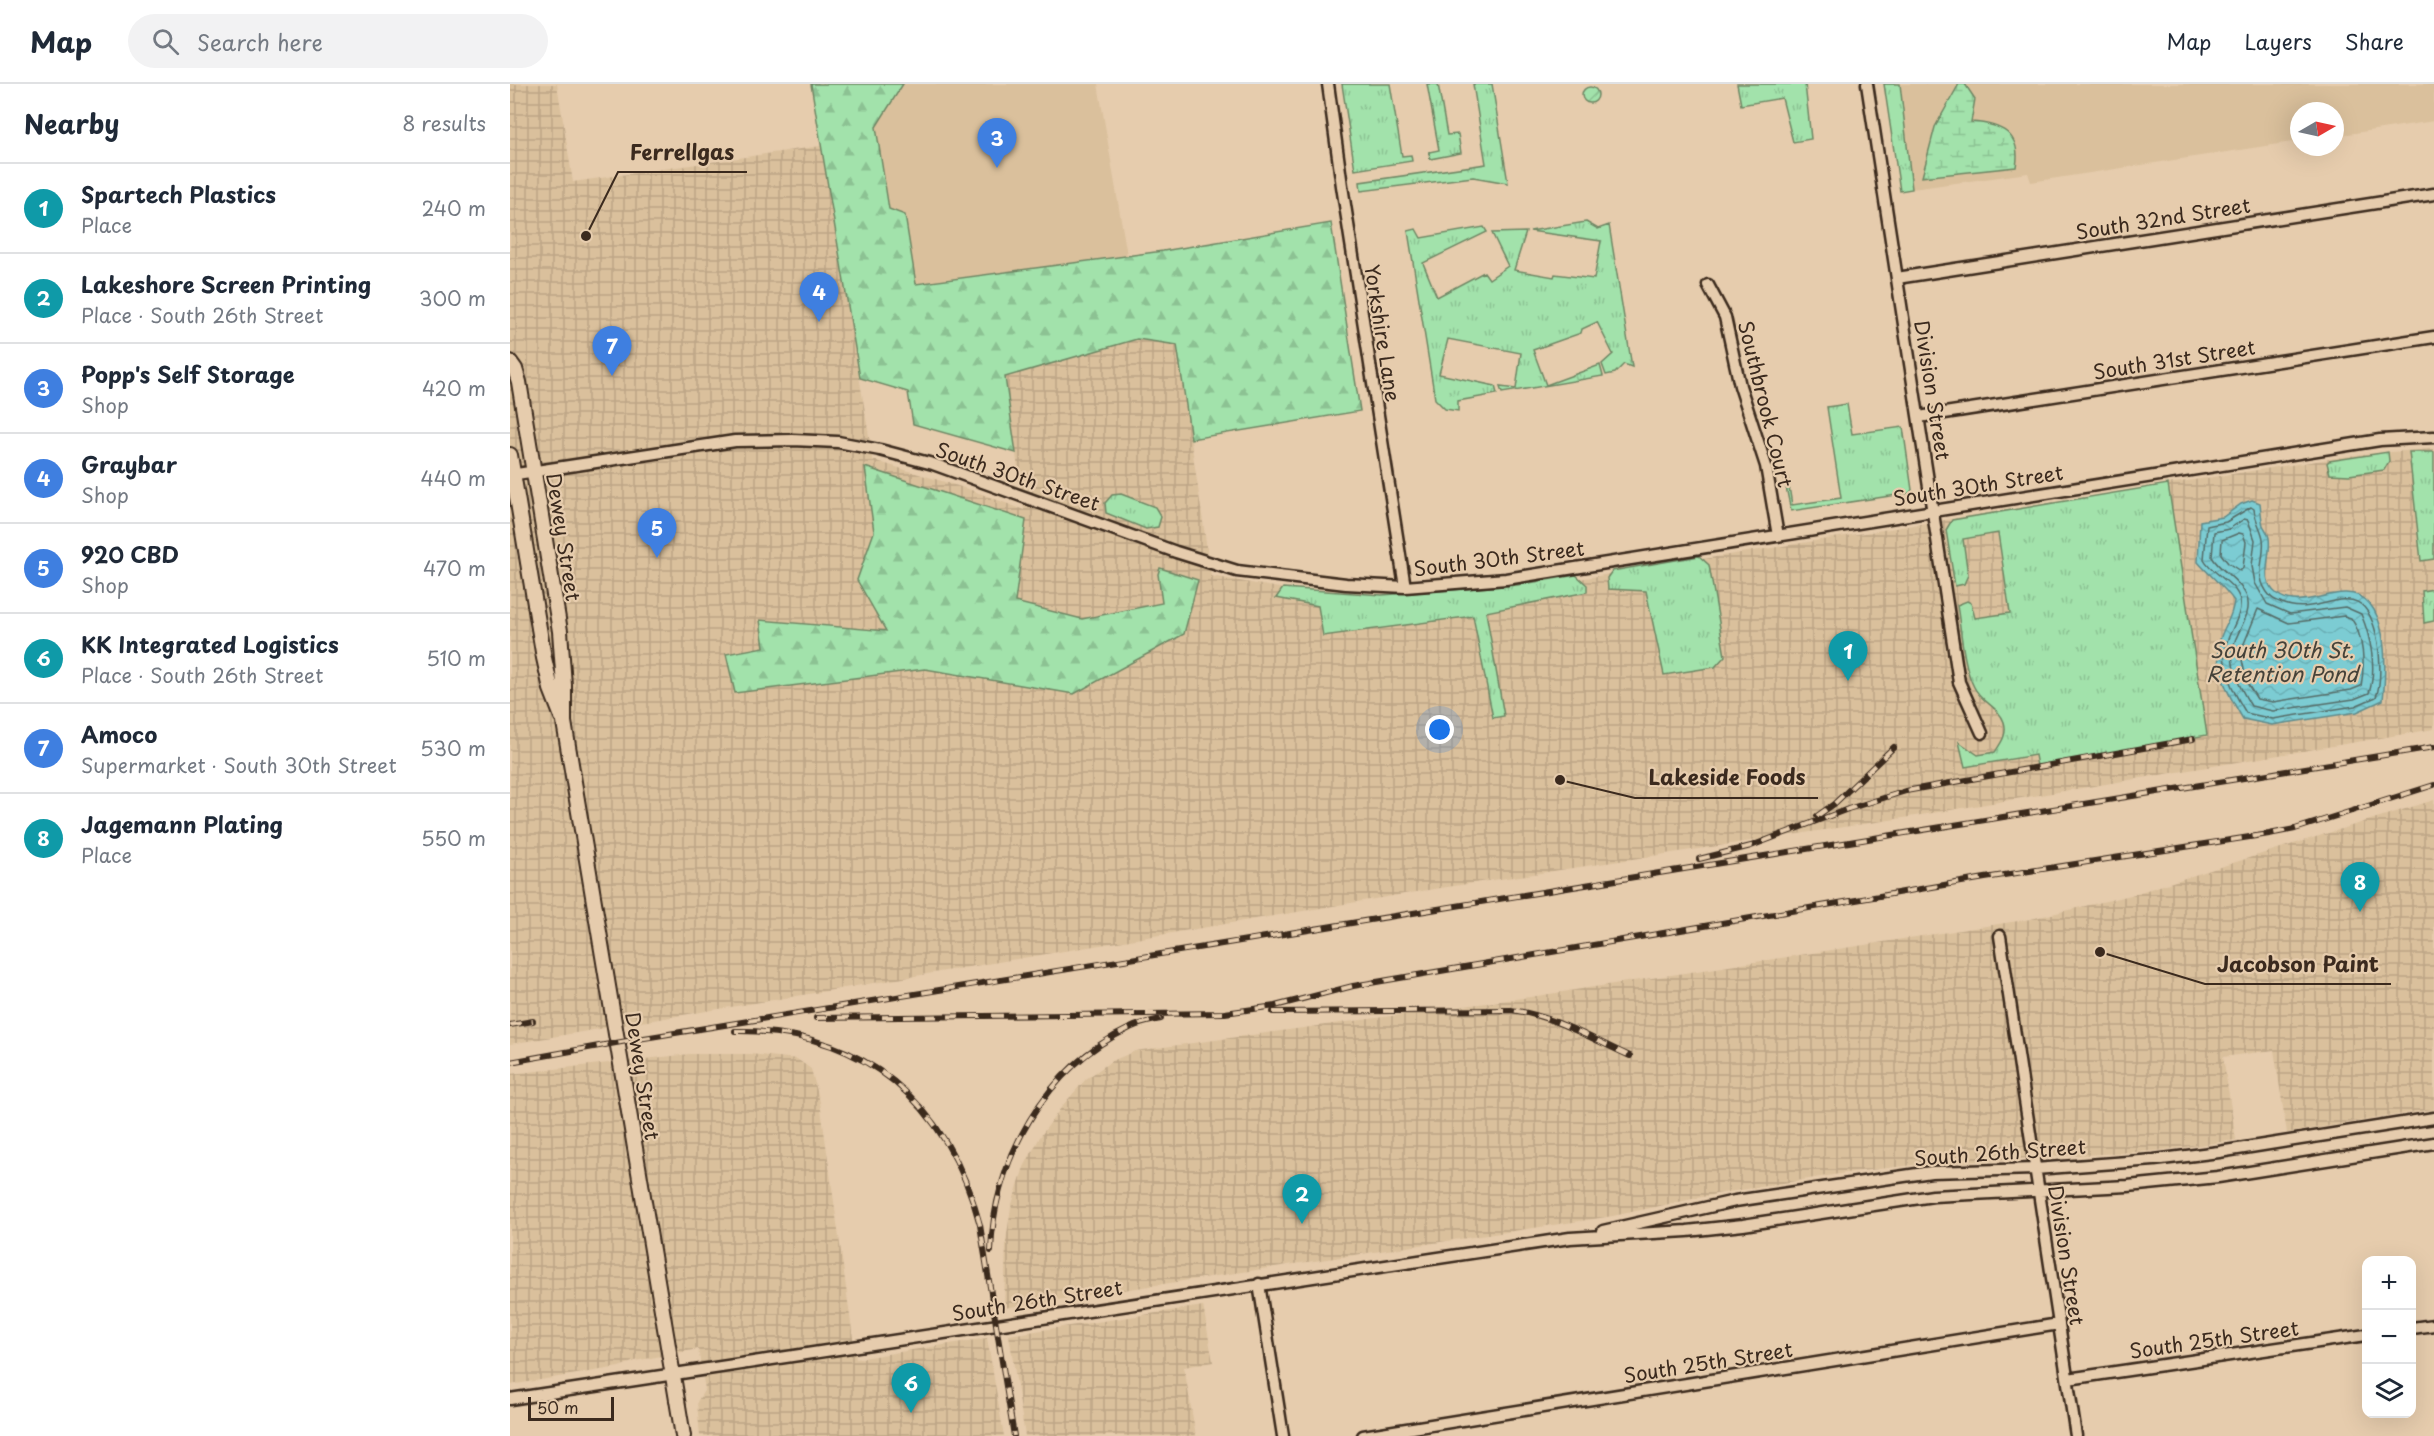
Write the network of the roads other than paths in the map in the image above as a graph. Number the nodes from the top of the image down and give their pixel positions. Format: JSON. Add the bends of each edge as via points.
{"nodes":[{"id":1,"x":1328,"y":84,"type":"edge"},
{"id":2,"x":1867,"y":84,"type":"edge"},
{"id":3,"x":2434,"y":194,"type":"edge"},
{"id":4,"x":1897,"y":278,"type":"junction"},
{"id":5,"x":1708,"y":285,"type":"dead end"},
{"id":6,"x":2434,"y":337,"type":"edge"},
{"id":7,"x":510,"y":362,"type":"edge"},
{"id":8,"x":1919,"y":417,"type":"junction"},
{"id":9,"x":2434,"y":437,"type":"edge"},
{"id":10,"x":510,"y":455,"type":"edge"},
{"id":11,"x":534,"y":471,"type":"junction"},
{"id":12,"x":512,"y":475,"type":"edge"},
{"id":13,"x":1933,"y":510,"type":"junction"},
{"id":14,"x":1778,"y":536,"type":"junction"},
{"id":15,"x":1405,"y":587,"type":"junction"},
{"id":16,"x":564,"y":722,"type":"junction"},
{"id":17,"x":1982,"y":733,"type":"dead end"},
{"id":18,"x":2000,"y":936,"type":"dead end"},
{"id":19,"x":2434,"y":1118,"type":"edge"},
{"id":20,"x":2434,"y":1143,"type":"edge"},
{"id":21,"x":2035,"y":1168,"type":"junction"},
{"id":22,"x":2038,"y":1192,"type":"junction"},
{"id":23,"x":1570,"y":1238,"type":"junction"},
{"id":24,"x":1259,"y":1284,"type":"junction"},
{"id":25,"x":2059,"y":1324,"type":"junction"},
{"id":26,"x":2434,"y":1325,"type":"edge"},
{"id":27,"x":2416,"y":1327,"type":"edge"},
{"id":28,"x":2362,"y":1336,"type":"edge"},
{"id":29,"x":673,"y":1373,"type":"junction"},
{"id":30,"x":2068,"y":1378,"type":"junction"},
{"id":31,"x":510,"y":1399,"type":"edge"},
{"id":32,"x":683,"y":1436,"type":"edge"},
{"id":33,"x":1284,"y":1436,"type":"edge"},
{"id":34,"x":1364,"y":1436,"type":"edge"},
{"id":35,"x":2076,"y":1436,"type":"edge"}],
"edges":[{"from":1,"to":15,"type":"street","name":"Yorkshire Lane"},
{"from":2,"to":4,"type":"street","name":"Division Street"},
{"from":3,"to":4,"type":"street","name":"South 32nd Street"},
{"from":4,"to":8,"type":"street","name":"Division Street"},
{"from":5,"to":14,"type":"street","name":"Southbrook Court","via":[[1725,317],[1740,386],[1766,466]]},
{"from":6,"to":8,"type":"street","name":"South 31st Street"},
{"from":7,"to":11,"type":"street","name":"Dewey Street","via":[[518,376]]},
{"from":8,"to":13,"type":"street","name":"Division Street"},
{"from":9,"to":13,"type":"street","name":"South 30th Street","via":[[2380,440]]},
{"from":10,"to":12,"type":"street","name":"Dewey Street"},
{"from":11,"to":12,"type":"street","name":"South 30th Street"},
{"from":11,"to":15,"type":"street","name":"South 30th Street","via":[[735,441],[838,442],[933,464],[1237,571]]},
{"from":11,"to":16,"type":"street","name":"Dewey Street","via":[[561,644]]},
{"from":12,"to":16,"type":"street","name":"Dewey Street","via":[[544,658]]},
{"from":13,"to":14,"type":"street","name":"South 30th Street"},
{"from":13,"to":17,"type":"street","name":"Division Street","via":[[1959,682]]},
{"from":14,"to":15,"type":"street","name":"South 30th Street","via":[[1506,579]]},
{"from":16,"to":29,"type":"street","name":"Dewey Street"},
{"from":18,"to":21,"type":"street","name":"Division Street"},
{"from":19,"to":21,"type":"street","name":"South 26th Street","via":[[2219,1152]]},
{"from":20,"to":22,"type":"street","name":"South 26th Street","via":[[2218,1177]]},
{"from":21,"to":22,"type":"street","name":"Division Street"},
{"from":21,"to":23,"type":"street","name":"South 26th Street","via":[[1931,1172],[1746,1200]]},
{"from":22,"to":23,"type":"street","name":"South 26th Street","via":[[1933,1196],[1720,1227]]},
{"from":22,"to":25,"type":"street","name":"Division Street"},
{"from":23,"to":24,"type":"street","name":"South 26th Street"},
{"from":24,"to":29,"type":"street","name":"South 26th Street"},
{"from":24,"to":33,"type":"street"},
{"from":25,"to":30,"type":"street","name":"Division Street"},
{"from":25,"to":34,"type":"street","name":"South 25th Street"},
{"from":26,"to":27,"type":"street"},
{"from":28,"to":30,"type":"street","name":"South 25th Street"},
{"from":29,"to":31,"type":"street","name":"South 26th Street"},
{"from":29,"to":32,"type":"street","name":"Dewey Street"},
{"from":30,"to":35,"type":"street","name":"Division Street"}]}
